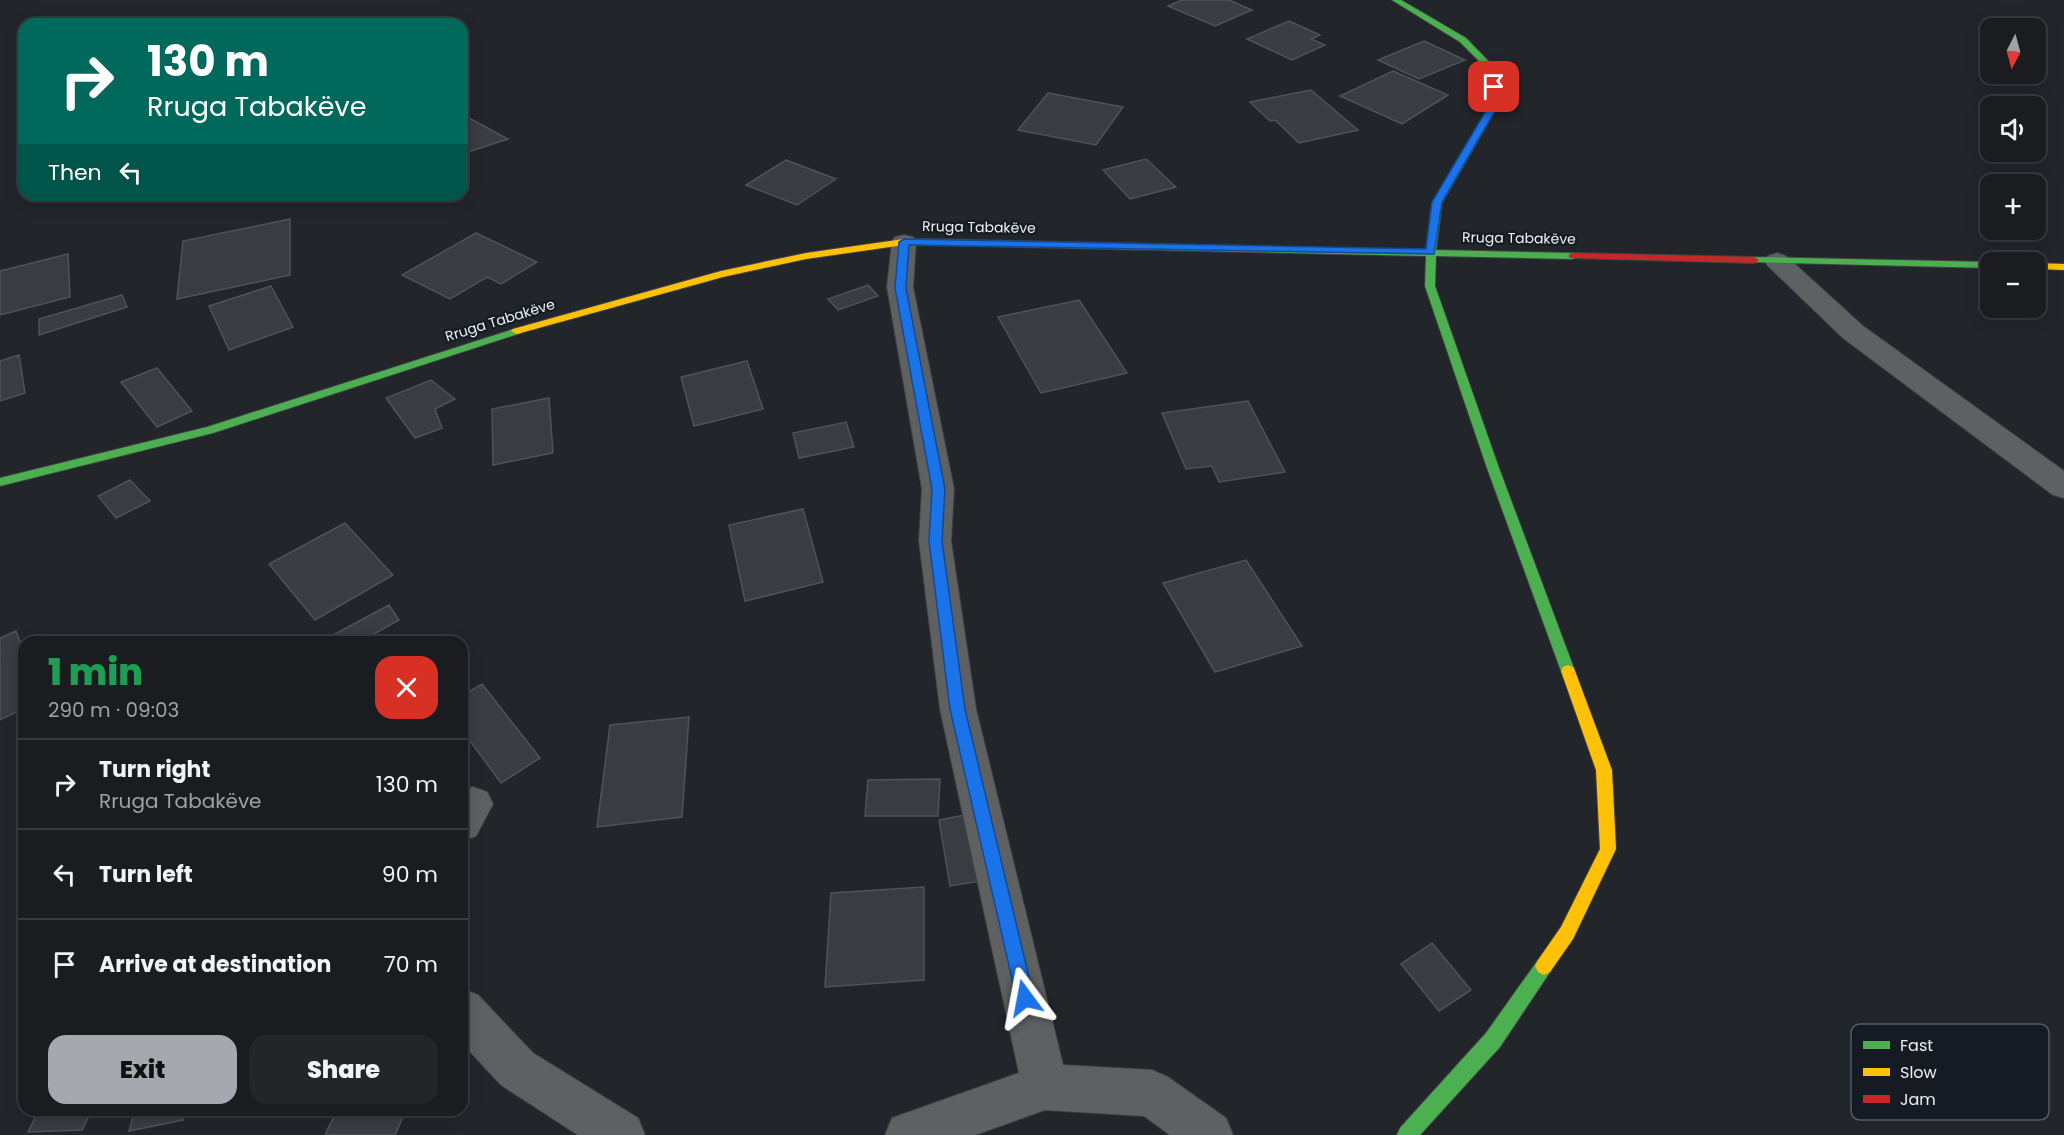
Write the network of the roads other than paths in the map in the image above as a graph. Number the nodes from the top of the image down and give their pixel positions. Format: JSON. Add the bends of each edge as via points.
{"nodes":[{"id":1,"x":1396,"y":0,"type":"edge"},
{"id":2,"x":904,"y":242,"type":"junction"},
{"id":3,"x":1431,"y":252,"type":"junction"},
{"id":4,"x":1777,"y":261,"type":"junction"},
{"id":5,"x":1980,"y":265,"type":"edge"},
{"id":6,"x":2046,"y":266,"type":"edge"},
{"id":7,"x":2064,"y":267,"type":"edge"},
{"id":8,"x":0,"y":482,"type":"edge"},
{"id":9,"x":2064,"y":487,"type":"edge"},
{"id":10,"x":468,"y":1017,"type":"edge"},
{"id":11,"x":1045,"y":1087,"type":"junction"},
{"id":12,"x":621,"y":1135,"type":"edge"},
{"id":13,"x":909,"y":1135,"type":"edge"},
{"id":14,"x":1209,"y":1135,"type":"edge"},
{"id":15,"x":1407,"y":1135,"type":"edge"}],
"edges":[{"from":1,"to":3,"type":"street","via":[[1463,40],[1493,70],[1495,104],[1437,202]]},
{"from":2,"to":3,"type":"street","name":"Rruga Tabakëve"},
{"from":2,"to":8,"type":"street","name":"Rruga Tabakëve","via":[[806,256],[721,274],[520,330],[209,430]]},
{"from":2,"to":11,"type":"street","via":[[900,288],[938,489],[935,541],[958,709]]},
{"from":3,"to":4,"type":"street","name":"Rruga Tabakëve"},
{"from":3,"to":15,"type":"street","via":[[1431,286],[1604,770],[1608,849],[1567,933],[1500,1030]]},
{"from":4,"to":5,"type":"street","name":"Rruga Tabakëve"},
{"from":4,"to":9,"type":"street","via":[[1853,332]]},
{"from":6,"to":7,"type":"street"},
{"from":10,"to":12,"type":"street","via":[[517,1069]]},
{"from":11,"to":13,"type":"street"},
{"from":11,"to":14,"type":"street","via":[[1152,1093]]}]}
